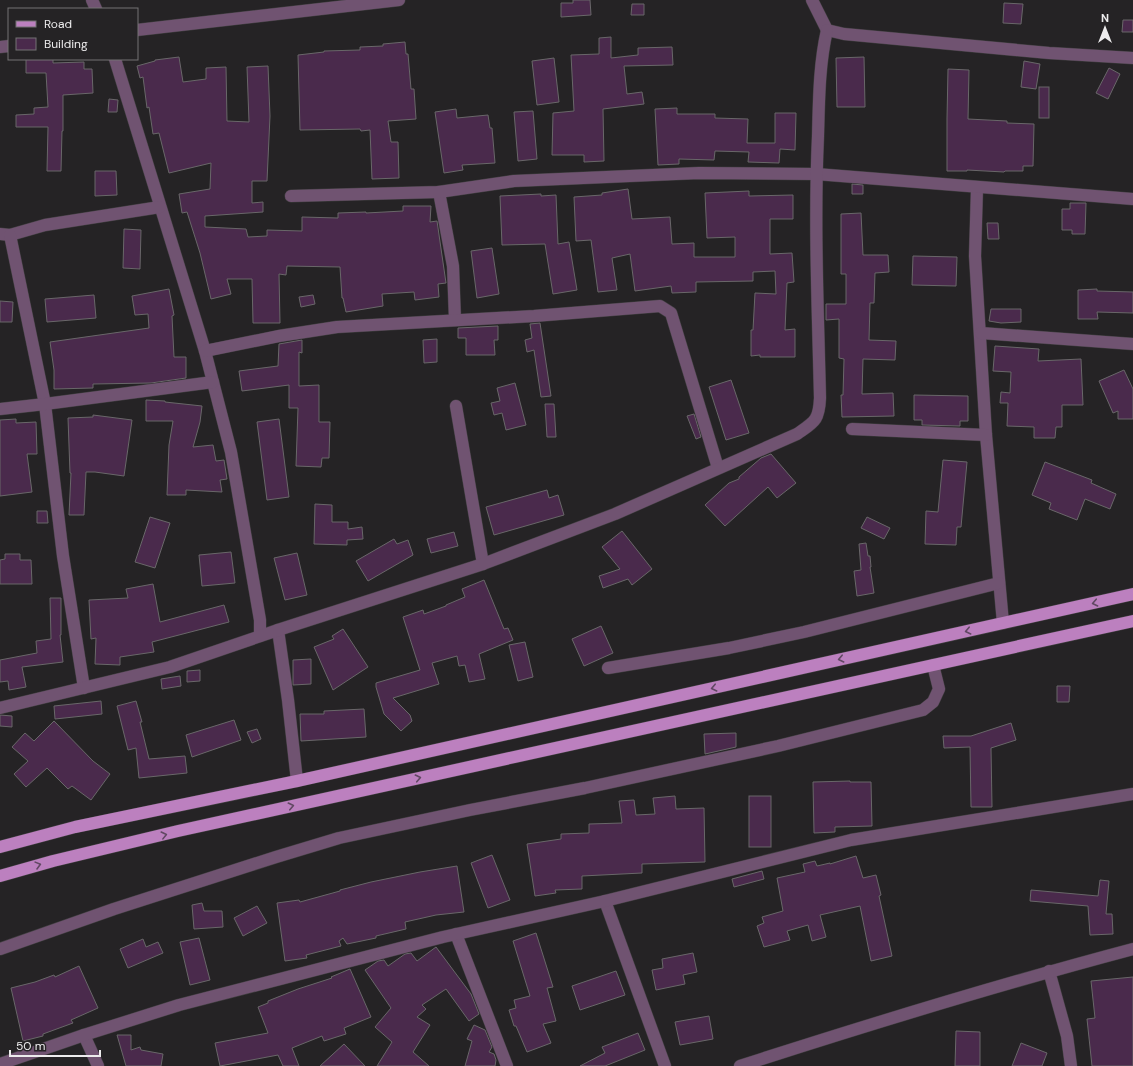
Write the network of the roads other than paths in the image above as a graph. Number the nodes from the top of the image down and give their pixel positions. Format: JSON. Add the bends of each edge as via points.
{"nodes":[{"id":1,"x":399,"y":0,"type":"edge"},
{"id":2,"x":812,"y":0,"type":"edge"},
{"id":3,"x":138,"y":30,"type":"edge"},
{"id":4,"x":827,"y":30,"type":"junction"},
{"id":5,"x":1133,"y":58,"type":"edge"},
{"id":6,"x":115,"y":60,"type":"edge"},
{"id":7,"x":816,"y":174,"type":"junction"},
{"id":8,"x":977,"y":188,"type":"junction"},
{"id":9,"x":439,"y":192,"type":"junction"},
{"id":10,"x":291,"y":196,"type":"dead end"},
{"id":11,"x":1133,"y":199,"type":"edge"},
{"id":12,"x":160,"y":207,"type":"junction"},
{"id":13,"x":5,"y":234,"type":"edge"},
{"id":14,"x":456,"y":320,"type":"junction"},
{"id":15,"x":981,"y":333,"type":"junction"},
{"id":16,"x":1133,"y":344,"type":"edge"},
{"id":17,"x":205,"y":351,"type":"junction"},
{"id":18,"x":213,"y":382,"type":"junction"},
{"id":19,"x":45,"y":404,"type":"junction"},
{"id":20,"x":456,"y":406,"type":"dead end"},
{"id":21,"x":0,"y":409,"type":"edge"},
{"id":22,"x":852,"y":429,"type":"dead end"},
{"id":23,"x":986,"y":435,"type":"junction"},
{"id":24,"x":718,"y":468,"type":"junction"},
{"id":25,"x":482,"y":564,"type":"junction"},
{"id":26,"x":999,"y":583,"type":"junction"},
{"id":27,"x":1133,"y":594,"type":"edge"},
{"id":28,"x":1133,"y":621,"type":"edge"},
{"id":29,"x":1003,"y":623,"type":"junction"},
{"id":30,"x":278,"y":630,"type":"junction"},
{"id":31,"x":260,"y":636,"type":"junction"},
{"id":32,"x":933,"y":665,"type":"junction"},
{"id":33,"x":608,"y":668,"type":"dead end"},
{"id":34,"x":84,"y":688,"type":"junction"},
{"id":35,"x":0,"y":708,"type":"edge"},
{"id":36,"x":297,"y":781,"type":"junction"},
{"id":37,"x":1133,"y":794,"type":"edge"},
{"id":38,"x":0,"y":847,"type":"edge"},
{"id":39,"x":0,"y":876,"type":"edge"},
{"id":40,"x":605,"y":901,"type":"junction"},
{"id":41,"x":456,"y":934,"type":"junction"},
{"id":42,"x":1133,"y":949,"type":"edge"},
{"id":43,"x":0,"y":950,"type":"edge"},
{"id":44,"x":1050,"y":971,"type":"junction"},
{"id":45,"x":84,"y":1035,"type":"junction"},
{"id":46,"x":0,"y":1064,"type":"edge"},
{"id":47,"x":98,"y":1066,"type":"edge"},
{"id":48,"x":507,"y":1066,"type":"edge"},
{"id":49,"x":665,"y":1066,"type":"edge"},
{"id":50,"x":740,"y":1066,"type":"edge"},
{"id":51,"x":1071,"y":1066,"type":"edge"}],
"edges":[{"from":1,"to":3,"type":"street"},
{"from":2,"to":4,"type":"street"},
{"from":4,"to":5,"type":"street","via":[[861,37]]},
{"from":4,"to":7,"type":"street","via":[[820,76]]},
{"from":6,"to":12,"type":"street"},
{"from":7,"to":8,"type":"street"},
{"from":7,"to":9,"type":"street","via":[[699,173],[514,181]]},
{"from":7,"to":24,"type":"street","via":[[819,413],[813,422],[797,434]]},
{"from":8,"to":11,"type":"street"},
{"from":8,"to":15,"type":"street","via":[[976,256]]},
{"from":9,"to":10,"type":"street"},
{"from":9,"to":14,"type":"street","via":[[452,266]]},
{"from":12,"to":13,"type":"street","via":[[44,225]]},
{"from":12,"to":17,"type":"street"},
{"from":13,"to":19,"type":"street"},
{"from":14,"to":17,"type":"street","via":[[337,327]]},
{"from":14,"to":24,"type":"street","via":[[660,306],[671,313]]},
{"from":15,"to":16,"type":"street"},
{"from":15,"to":23,"type":"street"},
{"from":17,"to":18,"type":"street"},
{"from":18,"to":19,"type":"street"},
{"from":18,"to":31,"type":"street","via":[[231,452],[260,620]]},
{"from":19,"to":21,"type":"street"},
{"from":19,"to":34,"type":"street","via":[[63,556]]},
{"from":20,"to":25,"type":"street"},
{"from":22,"to":23,"type":"street"},
{"from":23,"to":26,"type":"street"},
{"from":24,"to":25,"type":"street","via":[[615,514]]},
{"from":25,"to":30,"type":"street"},
{"from":26,"to":29,"type":"street"},
{"from":26,"to":33,"type":"street","via":[[804,632],[729,648]]},
{"from":27,"to":29,"type":"main road","one_way":true},
{"from":28,"to":32,"type":"main road"},
{"from":29,"to":36,"type":"main road","one_way":true},
{"from":30,"to":31,"type":"street"},
{"from":30,"to":36,"type":"street"},
{"from":31,"to":34,"type":"street","via":[[170,667]]},
{"from":39,"to":32,"type":"main road","one_way":true,"via":[[178,831]]},
{"from":32,"to":43,"type":"street","via":[[939,689],[934,702],[923,710],[778,746],[339,838],[121,906]]},
{"from":34,"to":35,"type":"street"},
{"from":36,"to":38,"type":"main road","via":[[75,827]]},
{"from":37,"to":40,"type":"street","via":[[851,840]]},
{"from":40,"to":41,"type":"street"},
{"from":40,"to":49,"type":"street"},
{"from":41,"to":45,"type":"street","via":[[179,1005]]},
{"from":41,"to":48,"type":"street"},
{"from":42,"to":44,"type":"street"},
{"from":44,"to":50,"type":"street"},
{"from":44,"to":51,"type":"street","via":[[1067,1036]]},
{"from":45,"to":46,"type":"street"},
{"from":45,"to":47,"type":"street"}]}
